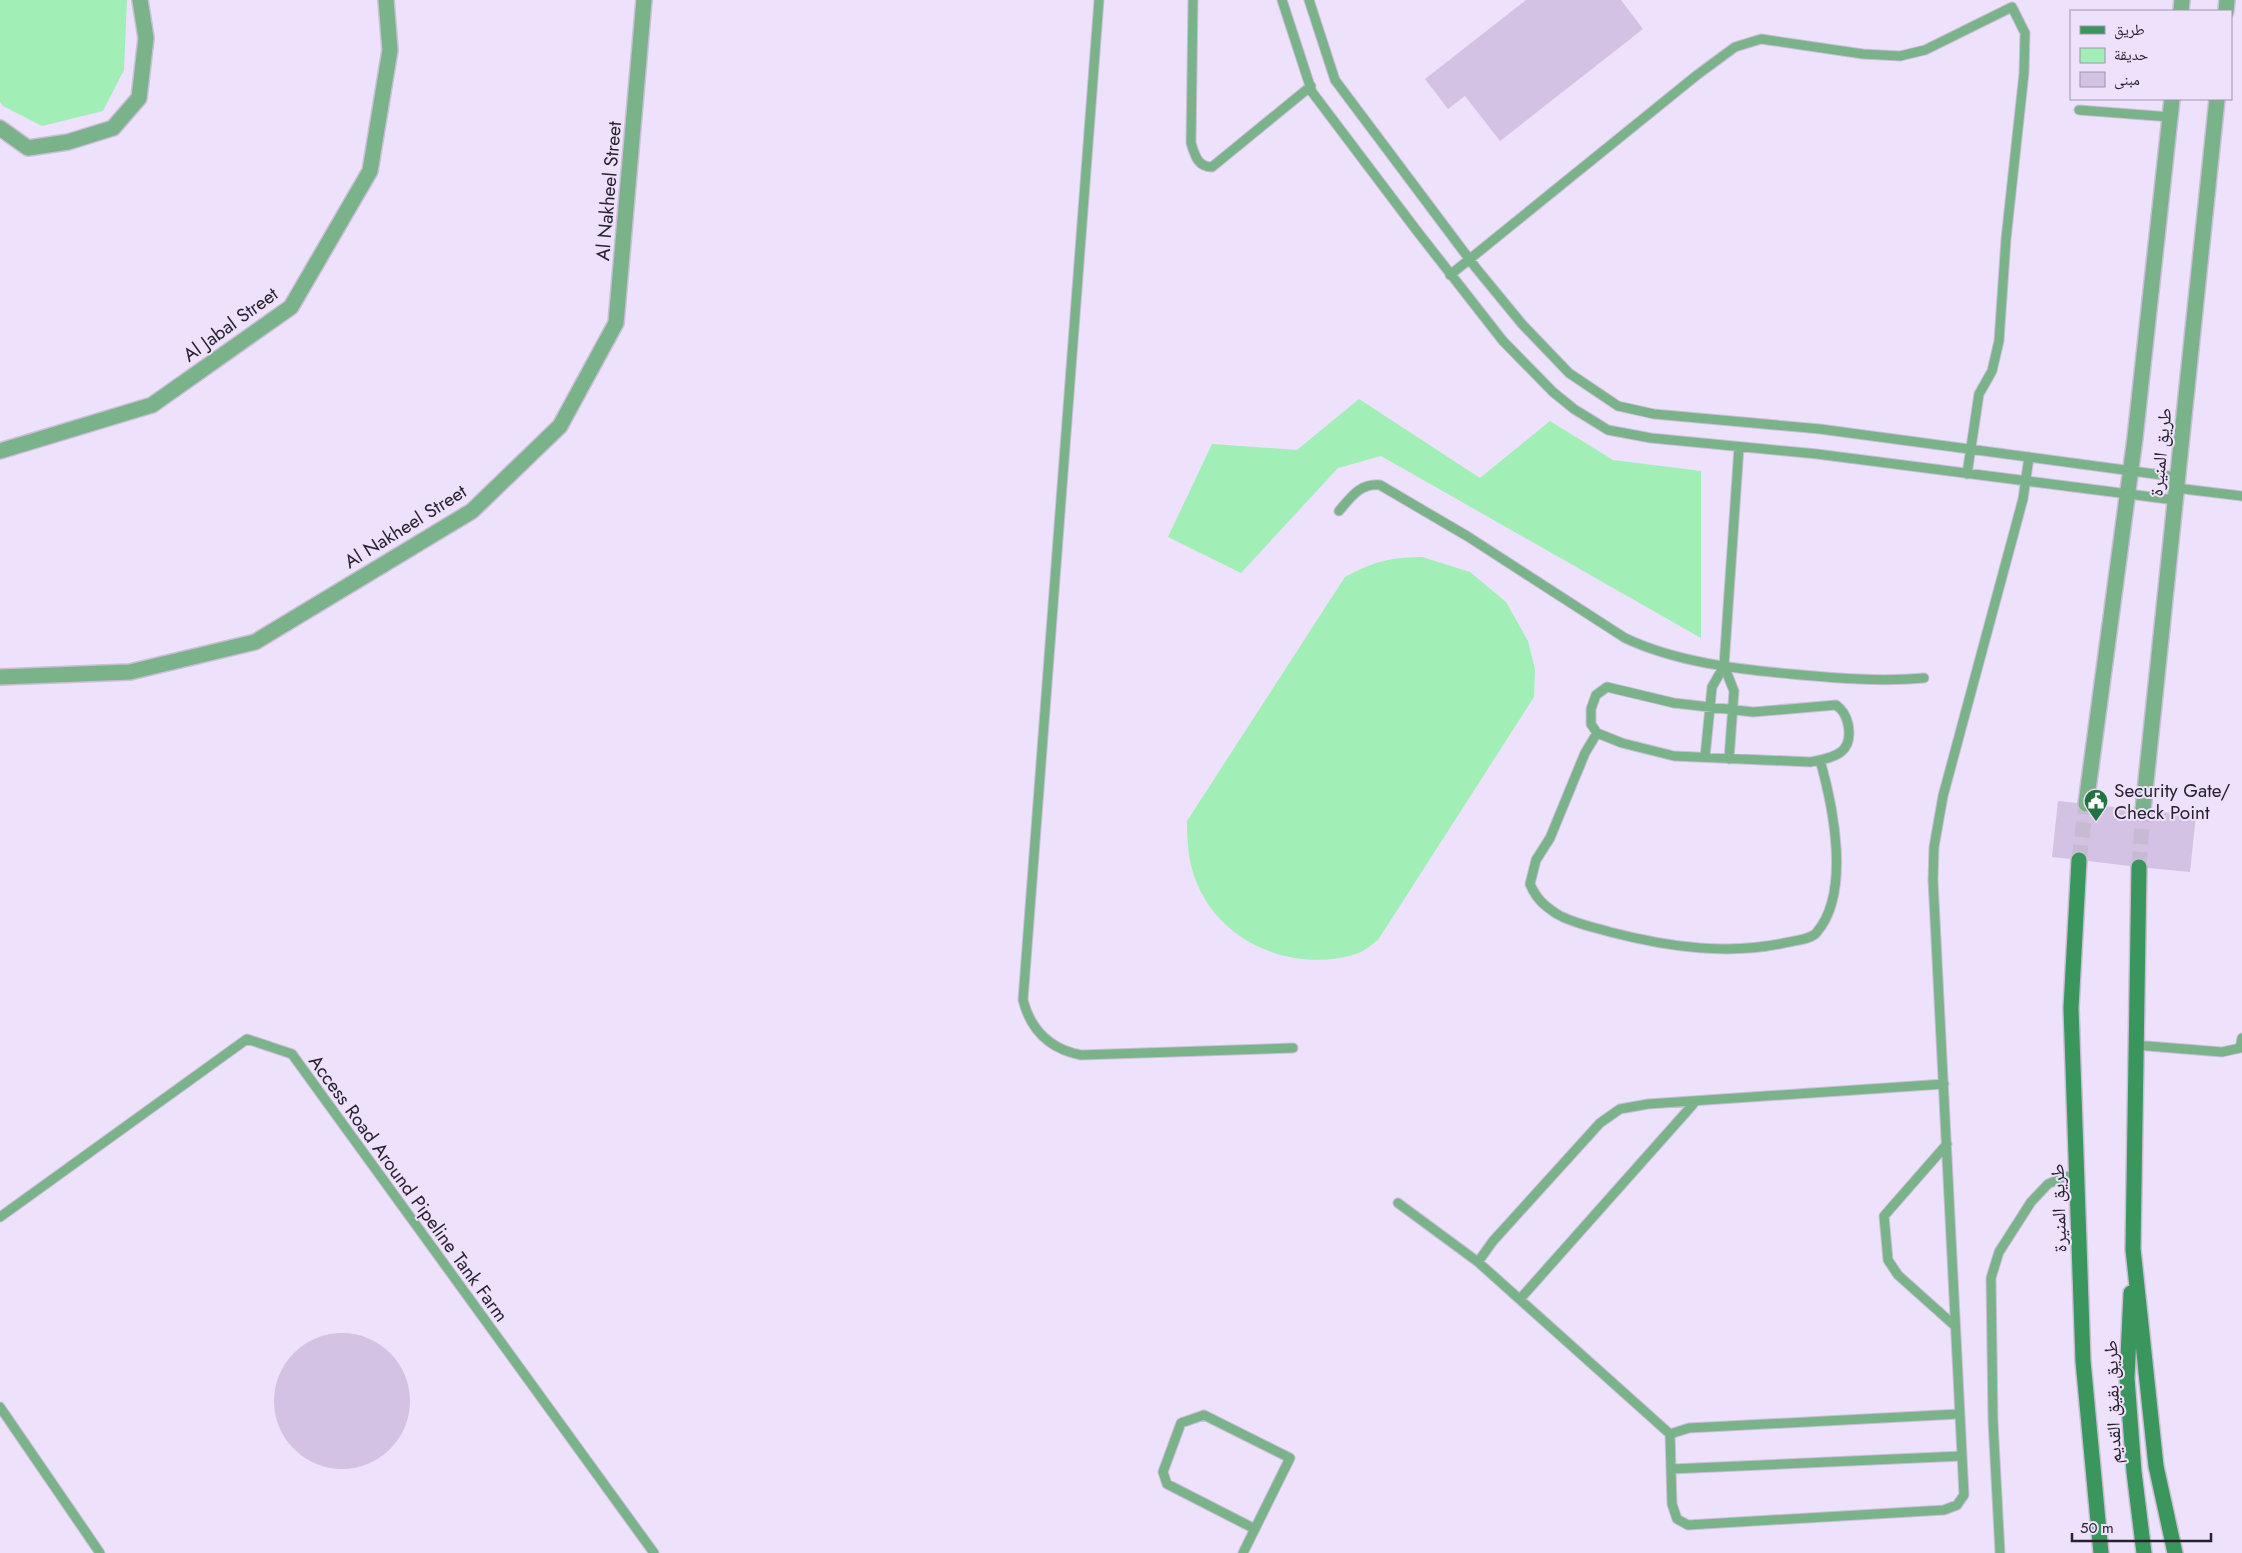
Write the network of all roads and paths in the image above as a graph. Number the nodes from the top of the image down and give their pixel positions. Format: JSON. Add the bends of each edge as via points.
{"nodes":[{"id":1,"x":140,"y":0,"type":"edge"},
{"id":2,"x":386,"y":0,"type":"edge"},
{"id":3,"x":644,"y":0,"type":"edge"},
{"id":4,"x":1099,"y":0,"type":"edge"},
{"id":5,"x":1193,"y":0,"type":"edge"},
{"id":6,"x":1282,"y":0,"type":"edge"},
{"id":7,"x":1309,"y":0,"type":"edge"},
{"id":8,"x":2010,"y":3,"type":"edge"},
{"id":9,"x":1310,"y":86,"type":"junction"},
{"id":10,"x":2172,"y":100,"type":"edge"},
{"id":11,"x":2217,"y":100,"type":"edge"},
{"id":12,"x":2079,"y":110,"type":"dead end"},
{"id":13,"x":2170,"y":117,"type":"junction"},
{"id":14,"x":0,"y":128,"type":"edge"},
{"id":15,"x":1470,"y":259,"type":"junction"},
{"id":16,"x":1450,"y":275,"type":"junction"},
{"id":17,"x":1739,"y":447,"type":"junction"},
{"id":18,"x":1970,"y":449,"type":"junction"},
{"id":19,"x":0,"y":451,"type":"edge"},
{"id":20,"x":2029,"y":457,"type":"junction"},
{"id":21,"x":2131,"y":471,"type":"junction"},
{"id":22,"x":1967,"y":474,"type":"junction"},
{"id":23,"x":2026,"y":482,"type":"junction"},
{"id":24,"x":2176,"y":489,"type":"junction"},
{"id":25,"x":2128,"y":495,"type":"junction"},
{"id":26,"x":2242,"y":496,"type":"edge"},
{"id":27,"x":1339,"y":511,"type":"dead end"},
{"id":28,"x":1724,"y":666,"type":"junction"},
{"id":29,"x":0,"y":677,"type":"edge"},
{"id":30,"x":1924,"y":678,"type":"dead end"},
{"id":31,"x":1710,"y":707,"type":"junction"},
{"id":32,"x":1732,"y":710,"type":"junction"},
{"id":33,"x":1597,"y":733,"type":"junction"},
{"id":34,"x":1705,"y":757,"type":"junction"},
{"id":35,"x":1729,"y":759,"type":"junction"},
{"id":36,"x":1820,"y":760,"type":"junction"},
{"id":37,"x":2086,"y":804,"type":"tunnel mouth"},
{"id":38,"x":2143,"y":810,"type":"tunnel mouth"},
{"id":39,"x":2079,"y":860,"type":"tunnel mouth"},
{"id":40,"x":2138,"y":866,"type":"tunnel mouth"},
{"id":41,"x":2242,"y":1038,"type":"edge"},
{"id":42,"x":2135,"y":1045,"type":"junction"},
{"id":43,"x":1293,"y":1048,"type":"dead end"},
{"id":44,"x":1944,"y":1084,"type":"junction"},
{"id":45,"x":1696,"y":1101,"type":"junction"},
{"id":46,"x":1947,"y":1144,"type":"junction"},
{"id":47,"x":2076,"y":1175,"type":"junction"},
{"id":48,"x":1398,"y":1202,"type":"dead end"},
{"id":49,"x":0,"y":1217,"type":"edge"},
{"id":50,"x":2133,"y":1249,"type":"junction"},
{"id":51,"x":1478,"y":1262,"type":"junction"},
{"id":52,"x":1520,"y":1299,"type":"junction"},
{"id":53,"x":1955,"y":1326,"type":"junction"},
{"id":54,"x":0,"y":1407,"type":"edge"},
{"id":55,"x":1959,"y":1414,"type":"junction"},
{"id":56,"x":1670,"y":1434,"type":"junction"},
{"id":57,"x":1962,"y":1456,"type":"junction"},
{"id":58,"x":1671,"y":1469,"type":"junction"},
{"id":59,"x":1255,"y":1529,"type":"junction"},
{"id":60,"x":100,"y":1553,"type":"edge"},
{"id":61,"x":654,"y":1553,"type":"edge"},
{"id":62,"x":1243,"y":1553,"type":"edge"},
{"id":63,"x":2000,"y":1553,"type":"edge"},
{"id":64,"x":2101,"y":1553,"type":"edge"},
{"id":65,"x":2144,"y":1553,"type":"edge"},
{"id":66,"x":2175,"y":1553,"type":"edge"}],
"edges":[{"from":1,"to":14,"type":"street","via":[[146,38],[139,98],[113,128],[68,142],[28,148]]},
{"from":2,"to":19,"type":"street","name":"Al Jabal Street","via":[[390,50],[370,171],[291,307],[152,405]]},
{"from":3,"to":29,"type":"street","name":"Al Nakheel Street","via":[[616,323],[560,426],[472,511],[255,642],[130,672]]},
{"from":4,"to":43,"type":"lane","via":[[1023,1000],[1027,1014],[1041,1036],[1054,1046],[1081,1054]]},
{"from":5,"to":9,"type":"lane","via":[[1191,144],[1196,159],[1205,167],[1212,167]]},
{"from":6,"to":9,"type":"lane"},
{"from":7,"to":15,"type":"lane","via":[[1335,80]]},
{"from":8,"to":15,"type":"lane","via":[[1925,50],[1900,56],[1761,39],[1735,48],[1697,75]]},
{"from":8,"to":18,"type":"lane","via":[[2025,33],[2024,73],[2006,239],[1999,341],[1992,371],[1979,394]]},
{"from":9,"to":16,"type":"lane"},
{"from":10,"to":13,"type":"street","name":"طريق المنيرة"},
{"from":11,"to":24,"type":"street","name":"طريق المنيرة"},
{"from":12,"to":13,"type":"lane"},
{"from":13,"to":21,"type":"street","name":"طريق المنيرة"},
{"from":15,"to":16,"type":"lane"},
{"from":15,"to":18,"type":"lane","via":[[1522,324],[1569,373],[1618,406],[1654,414]]},
{"from":16,"to":17,"type":"lane","via":[[1503,341],[1552,392],[1608,430],[1627,435]]},
{"from":17,"to":22,"type":"lane"},
{"from":17,"to":28,"type":"lane"},
{"from":18,"to":20,"type":"lane"},
{"from":18,"to":22,"type":"lane"},
{"from":20,"to":21,"type":"lane"},
{"from":20,"to":23,"type":"lane"},
{"from":21,"to":24,"type":"lane"},
{"from":21,"to":25,"type":"street","name":"طريق المنيرة"},
{"from":22,"to":23,"type":"lane"},
{"from":23,"to":25,"type":"lane"},
{"from":23,"to":44,"type":"lane","via":[[1943,796],[1934,847]]},
{"from":24,"to":25,"type":"lane"},
{"from":24,"to":26,"type":"lane"},
{"from":24,"to":38,"type":"street","name":"طريق المنيرة"},
{"from":25,"to":37,"type":"street","name":"طريق المنيرة"},
{"from":27,"to":28,"type":"lane","via":[[1361,488],[1380,484],[1625,638],[1668,654]]},
{"from":28,"to":30,"type":"lane","via":[[1858,681]]},
{"from":28,"to":31,"type":"lane","via":[[1712,687]]},
{"from":28,"to":32,"type":"lane","via":[[1734,691]]},
{"from":31,"to":32,"type":"lane"},
{"from":31,"to":33,"type":"lane","via":[[1674,703],[1607,687],[1596,695],[1591,709],[1591,724]]},
{"from":31,"to":34,"type":"lane"},
{"from":32,"to":35,"type":"lane"},
{"from":32,"to":36,"type":"lane","via":[[1753,712],[1836,705],[1847,720],[1849,743],[1843,751]]},
{"from":33,"to":34,"type":"lane","via":[[1674,756]]},
{"from":33,"to":36,"type":"lane","via":[[1584,753],[1550,838],[1536,860],[1530,884],[1538,900],[1558,914],[1590,927],[1705,949],[1769,947],[1792,942],[1816,934],[1825,921],[1835,888],[1836,840]]},
{"from":34,"to":35,"type":"lane"},
{"from":35,"to":36,"type":"lane"},
{"from":39,"to":47,"type":"main road","name":"طريق المنيرة","via":[[2071,1008]]},
{"from":40,"to":42,"type":"main road"},
{"from":41,"to":42,"type":"lane","via":[[2240,1048],[2222,1052]]},
{"from":42,"to":50,"type":"main road"},
{"from":44,"to":45,"type":"lane"},
{"from":44,"to":46,"type":"lane"},
{"from":45,"to":51,"type":"lane","via":[[1620,1109],[1600,1123]]},
{"from":45,"to":52,"type":"lane"},
{"from":46,"to":53,"type":"lane"},
{"from":46,"to":53,"type":"lane","via":[[1884,1216],[1888,1260],[1898,1275]]},
{"from":47,"to":63,"type":"lane","via":[[2048,1184],[2032,1202],[1999,1252],[1991,1278],[1993,1421]]},
{"from":47,"to":64,"type":"main road","name":"طريق المنيرة","via":[[2083,1361]]},
{"from":48,"to":51,"type":"lane"},
{"from":49,"to":61,"type":"lane","name":"Access Road Around Pipeline Tank Farm","via":[[247,1039],[292,1054]]},
{"from":50,"to":65,"type":"main road","name":"طريق بقيق القديم","via":[[2127,1378]]},
{"from":50,"to":66,"type":"main road","via":[[2156,1466]]},
{"from":51,"to":52,"type":"lane"},
{"from":52,"to":56,"type":"lane"},
{"from":53,"to":55,"type":"lane"},
{"from":54,"to":60,"type":"lane"},
{"from":55,"to":56,"type":"lane","via":[[1689,1428]]},
{"from":55,"to":57,"type":"lane"},
{"from":56,"to":58,"type":"lane"},
{"from":57,"to":58,"type":"lane"},
{"from":57,"to":58,"type":"lane","via":[[1964,1495],[1957,1505],[1944,1510],[1706,1525],[1688,1525],[1677,1519],[1672,1504]]},
{"from":59,"to":59,"type":"lane","via":[[1167,1484],[1163,1472],[1181,1423],[1204,1416],[1290,1458]]},
{"from":59,"to":62,"type":"lane"}]}
